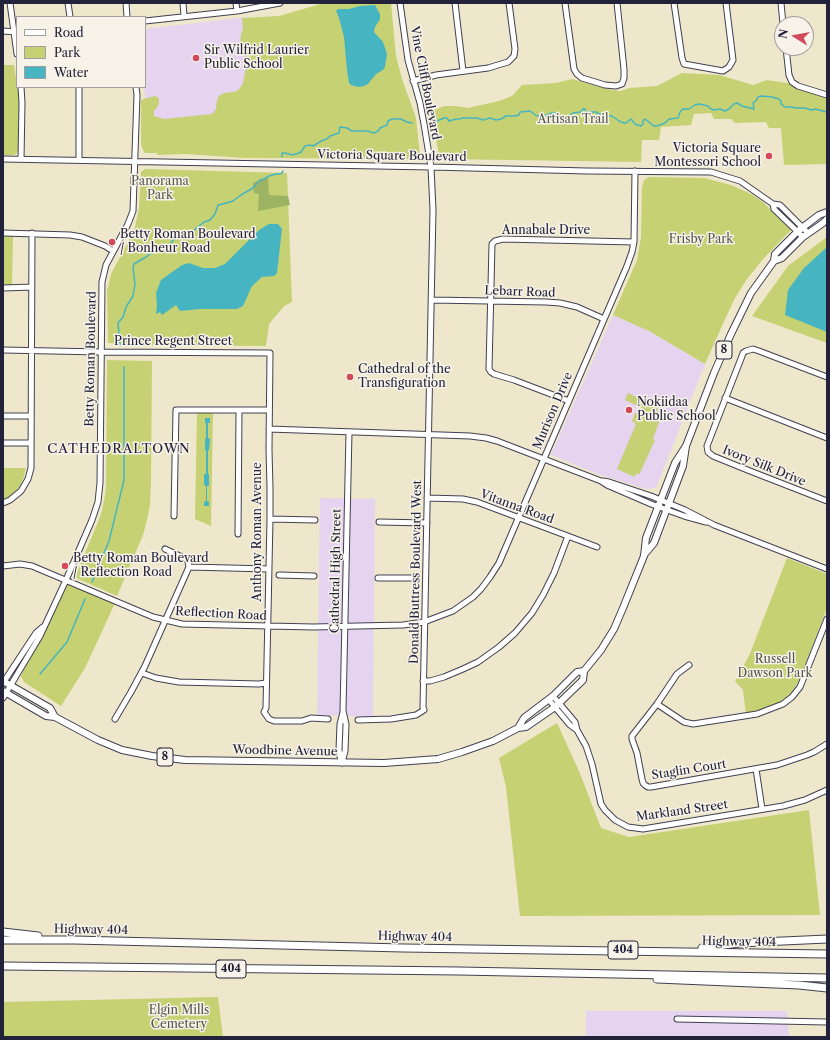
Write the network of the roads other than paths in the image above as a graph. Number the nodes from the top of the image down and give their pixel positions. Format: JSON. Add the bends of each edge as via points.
{"nodes":[{"id":1,"x":10,"y":3,"type":"edge"},
{"id":2,"x":68,"y":3,"type":"edge"},
{"id":3,"x":126,"y":3,"type":"edge"},
{"id":4,"x":183,"y":3,"type":"edge"},
{"id":5,"x":236,"y":3,"type":"edge"},
{"id":6,"x":280,"y":3,"type":"edge"},
{"id":7,"x":400,"y":3,"type":"edge"},
{"id":8,"x":455,"y":3,"type":"edge"},
{"id":9,"x":510,"y":3,"type":"edge"},
{"id":10,"x":565,"y":3,"type":"edge"},
{"id":11,"x":617,"y":3,"type":"edge"},
{"id":12,"x":674,"y":3,"type":"edge"},
{"id":13,"x":726,"y":3,"type":"edge"},
{"id":14,"x":781,"y":3,"type":"edge"},
{"id":15,"x":237,"y":11,"type":"junction"},
{"id":16,"x":70,"y":16,"type":"edge"},
{"id":17,"x":127,"y":16,"type":"edge"},
{"id":18,"x":184,"y":16,"type":"junction"},
{"id":19,"x":783,"y":16,"type":"edge"},
{"id":20,"x":146,"y":21,"type":"edge"},
{"id":21,"x":3,"y":31,"type":"edge"},
{"id":22,"x":16,"y":32,"type":"edge"},
{"id":23,"x":787,"y":56,"type":"edge"},
{"id":24,"x":463,"y":71,"type":"junction"},
{"id":25,"x":413,"y":81,"type":"junction"},
{"id":26,"x":21,"y":88,"type":"edge"},
{"id":27,"x":79,"y":88,"type":"edge"},
{"id":28,"x":136,"y":88,"type":"edge"},
{"id":29,"x":827,"y":95,"type":"edge"},
{"id":30,"x":3,"y":159,"type":"edge"},
{"id":31,"x":21,"y":159,"type":"junction"},
{"id":32,"x":79,"y":160,"type":"junction"},
{"id":33,"x":135,"y":161,"type":"junction"},
{"id":34,"x":431,"y":167,"type":"junction"},
{"id":35,"x":635,"y":171,"type":"junction"},
{"id":36,"x":827,"y":212,"type":"edge"},
{"id":37,"x":827,"y":218,"type":"edge"},
{"id":38,"x":800,"y":229,"type":"junction"},
{"id":39,"x":3,"y":233,"type":"edge"},
{"id":40,"x":32,"y":233,"type":"junction"},
{"id":41,"x":806,"y":235,"type":"junction"},
{"id":42,"x":634,"y":242,"type":"junction"},
{"id":43,"x":113,"y":251,"type":"junction"},
{"id":44,"x":774,"y":261,"type":"junction"},
{"id":45,"x":3,"y":288,"type":"edge"},
{"id":46,"x":32,"y":288,"type":"junction"},
{"id":47,"x":432,"y":300,"type":"junction"},
{"id":48,"x":491,"y":301,"type":"junction"},
{"id":49,"x":604,"y":319,"type":"junction"},
{"id":50,"x":3,"y":350,"type":"edge"},
{"id":51,"x":31,"y":350,"type":"junction"},
{"id":52,"x":101,"y":352,"type":"junction"},
{"id":53,"x":270,"y":353,"type":"joint"},
{"id":54,"x":827,"y":377,"type":"edge"},
{"id":55,"x":725,"y":398,"type":"junction"},
{"id":56,"x":569,"y":401,"type":"junction"},
{"id":57,"x":239,"y":410,"type":"junction"},
{"id":58,"x":270,"y":410,"type":"junction"},
{"id":59,"x":3,"y":416,"type":"edge"},
{"id":60,"x":31,"y":416,"type":"junction"},
{"id":61,"x":269,"y":429,"type":"junction"},
{"id":62,"x":350,"y":432,"type":"junction"},
{"id":63,"x":429,"y":435,"type":"junction"},
{"id":64,"x":827,"y":438,"type":"edge"},
{"id":65,"x":3,"y":442,"type":"edge"},
{"id":66,"x":31,"y":443,"type":"junction"},
{"id":67,"x":686,"y":446,"type":"junction"},
{"id":68,"x":544,"y":459,"type":"junction"},
{"id":69,"x":601,"y":481,"type":"junction"},
{"id":70,"x":427,"y":498,"type":"junction"},
{"id":71,"x":660,"y":500,"type":"junction"},
{"id":72,"x":827,"y":501,"type":"edge"},
{"id":73,"x":3,"y":503,"type":"edge"},
{"id":74,"x":658,"y":507,"type":"junction"},
{"id":75,"x":668,"y":507,"type":"junction"},
{"id":76,"x":174,"y":516,"type":"dead end"},
{"id":77,"x":518,"y":517,"type":"junction"},
{"id":78,"x":270,"y":520,"type":"junction"},
{"id":79,"x":315,"y":520,"type":"dead end"},
{"id":80,"x":379,"y":522,"type":"dead end"},
{"id":81,"x":427,"y":523,"type":"junction"},
{"id":82,"x":238,"y":534,"type":"dead end"},
{"id":83,"x":568,"y":536,"type":"junction"},
{"id":84,"x":597,"y":547,"type":"dead end"},
{"id":85,"x":164,"y":549,"type":"dead end"},
{"id":86,"x":644,"y":556,"type":"junction"},
{"id":87,"x":3,"y":566,"type":"edge"},
{"id":88,"x":189,"y":567,"type":"junction"},
{"id":89,"x":269,"y":569,"type":"junction"},
{"id":90,"x":827,"y":569,"type":"edge"},
{"id":91,"x":279,"y":575,"type":"dead end"},
{"id":92,"x":314,"y":576,"type":"dead end"},
{"id":93,"x":378,"y":578,"type":"dead end"},
{"id":94,"x":414,"y":578,"type":"dead end"},
{"id":95,"x":66,"y":580,"type":"junction"},
{"id":96,"x":827,"y":619,"type":"edge"},
{"id":97,"x":165,"y":621,"type":"junction"},
{"id":98,"x":424,"y":622,"type":"junction"},
{"id":99,"x":45,"y":624,"type":"junction"},
{"id":100,"x":345,"y":626,"type":"junction"},
{"id":101,"x":267,"y":627,"type":"junction"},
{"id":102,"x":689,"y":665,"type":"dead end"},
{"id":103,"x":584,"y":671,"type":"junction"},
{"id":104,"x":142,"y":673,"type":"junction"},
{"id":105,"x":423,"y":681,"type":"junction"},
{"id":106,"x":3,"y":682,"type":"edge"},
{"id":107,"x":266,"y":683,"type":"junction"},
{"id":108,"x":11,"y":685,"type":"junction"},
{"id":109,"x":4,"y":694,"type":"edge"},
{"id":110,"x":551,"y":698,"type":"junction"},
{"id":111,"x":657,"y":704,"type":"junction"},
{"id":112,"x":557,"y":705,"type":"junction"},
{"id":113,"x":55,"y":717,"type":"junction"},
{"id":114,"x":115,"y":719,"type":"dead end"},
{"id":115,"x":328,"y":719,"type":"dead end"},
{"id":116,"x":358,"y":720,"type":"dead end"},
{"id":117,"x":518,"y":728,"type":"junction"},
{"id":118,"x":827,"y":744,"type":"edge"},
{"id":119,"x":342,"y":763,"type":"junction"},
{"id":120,"x":756,"y":769,"type":"junction"},
{"id":121,"x":827,"y":790,"type":"edge"},
{"id":122,"x":762,"y":809,"type":"junction"},
{"id":123,"x":3,"y":932,"type":"edge"},
{"id":124,"x":827,"y":939,"type":"edge"},
{"id":125,"x":3,"y":940,"type":"edge"},
{"id":126,"x":74,"y":940,"type":"junction"},
{"id":127,"x":675,"y":952,"type":"junction"},
{"id":128,"x":827,"y":954,"type":"edge"},
{"id":129,"x":3,"y":966,"type":"edge"},
{"id":130,"x":26,"y":966,"type":"junction"},
{"id":131,"x":3,"y":970,"type":"edge"},
{"id":132,"x":589,"y":974,"type":"junction"},
{"id":133,"x":827,"y":978,"type":"edge"},
{"id":134,"x":827,"y":988,"type":"edge"},
{"id":135,"x":677,"y":1019,"type":"dead end"},
{"id":136,"x":827,"y":1022,"type":"edge"}],
"edges":[{"from":1,"to":22,"type":"street"},
{"from":2,"to":16,"type":"street"},
{"from":3,"to":17,"type":"street"},
{"from":4,"to":18,"type":"street"},
{"from":5,"to":15,"type":"street"},
{"from":6,"to":15,"type":"street"},
{"from":7,"to":25,"type":"street","name":"Vine Cliff Boulevard"},
{"from":8,"to":24,"type":"street"},
{"from":9,"to":24,"type":"street","via":[[514,56],[508,62],[488,68]]},
{"from":10,"to":11,"type":"street","via":[[574,69],[577,74],[582,78],[616,86],[622,84],[624,78]]},
{"from":12,"to":13,"type":"street","via":[[684,64],[723,71],[733,60]]},
{"from":14,"to":19,"type":"street"},
{"from":15,"to":18,"type":"street"},
{"from":18,"to":20,"type":"street"},
{"from":21,"to":22,"type":"street"},
{"from":23,"to":29,"type":"street","via":[[792,82]]},
{"from":24,"to":25,"type":"street"},
{"from":25,"to":34,"type":"street","name":"Vine Cliff Boulevard","via":[[420,103]]},
{"from":26,"to":31,"type":"street"},
{"from":27,"to":32,"type":"street"},
{"from":28,"to":33,"type":"street","name":"Betty Roman Boulevard"},
{"from":30,"to":31,"type":"street","name":"Victoria Square Boulevard"},
{"from":31,"to":32,"type":"street","name":"Victoria Square Boulevard"},
{"from":32,"to":33,"type":"street","name":"Victoria Square Boulevard"},
{"from":33,"to":34,"type":"street","name":"Victoria Square Boulevard"},
{"from":33,"to":43,"type":"street","name":"Betty Roman Boulevard","via":[[133,211]]},
{"from":34,"to":35,"type":"street","name":"Victoria Square Boulevard"},
{"from":34,"to":47,"type":"street","name":"Vine Cliff Boulevard"},
{"from":35,"to":38,"type":"street","name":"Victoria Square Boulevard","via":[[710,172],[740,182],[773,204],[780,205]]},
{"from":35,"to":42,"type":"street","name":"Murison Drive"},
{"from":36,"to":38,"type":"main road","name":"Woodbine Avenue","number":"8","via":[[819,214]]},
{"from":37,"to":41,"type":"main road","name":"Woodbine Avenue","number":"8"},
{"from":38,"to":41,"type":"street","name":"Victoria Square Boulevard"},
{"from":38,"to":44,"type":"main road","name":"Woodbine Avenue","number":"8","via":[[775,254]]},
{"from":39,"to":40,"type":"street"},
{"from":40,"to":43,"type":"street","via":[[82,237]]},
{"from":40,"to":46,"type":"street"},
{"from":41,"to":44,"type":"main road","name":"Woodbine Avenue","number":"8","via":[[782,258]]},
{"from":42,"to":48,"type":"street","name":"Annabale Drive","via":[[503,239],[495,241],[492,244]]},
{"from":42,"to":49,"type":"street","name":"Murison Drive","via":[[627,266]]},
{"from":43,"to":52,"type":"street","name":"Betty Roman Boulevard","via":[[102,282]]},
{"from":44,"to":67,"type":"main road","name":"Woodbine Avenue","number":"8","via":[[741,312]]},
{"from":45,"to":46,"type":"street"},
{"from":46,"to":51,"type":"street"},
{"from":47,"to":48,"type":"street","name":"Lebarr Road"},
{"from":47,"to":63,"type":"street","name":"Donald Buttress Boulevard West"},
{"from":48,"to":49,"type":"street","name":"Lebarr Road","via":[[560,303],[577,307]]},
{"from":48,"to":56,"type":"street","via":[[490,372]]},
{"from":49,"to":56,"type":"street","name":"Murison Drive"},
{"from":50,"to":51,"type":"street","name":"Prince Regent Street"},
{"from":51,"to":52,"type":"street","name":"Prince Regent Street"},
{"from":51,"to":60,"type":"street"},
{"from":52,"to":53,"type":"street","name":"Prince Regent Street"},
{"from":52,"to":95,"type":"street","name":"Betty Roman Boulevard","via":[[99,491],[92,520]]},
{"from":53,"to":58,"type":"street","name":"Anthony Roman Avenue"},
{"from":54,"to":55,"type":"street","name":"Ivory Silk Drive","via":[[759,351],[746,350]]},
{"from":55,"to":64,"type":"street"},
{"from":55,"to":72,"type":"street","name":"Ivory Silk Drive","via":[[708,443],[707,449],[710,454]]},
{"from":56,"to":68,"type":"street","name":"Murison Drive"},
{"from":57,"to":58,"type":"street"},
{"from":57,"to":76,"type":"street","via":[[176,410]]},
{"from":57,"to":82,"type":"street"},
{"from":58,"to":61,"type":"street","name":"Anthony Roman Avenue"},
{"from":59,"to":60,"type":"street"},
{"from":60,"to":66,"type":"street"},
{"from":61,"to":62,"type":"street"},
{"from":61,"to":78,"type":"street","name":"Anthony Roman Avenue"},
{"from":62,"to":63,"type":"street"},
{"from":62,"to":100,"type":"street","name":"Cathedral High Street"},
{"from":63,"to":68,"type":"street","via":[[486,438]]},
{"from":63,"to":70,"type":"street","name":"Donald Buttress Boulevard West"},
{"from":65,"to":66,"type":"street"},
{"from":66,"to":73,"type":"street","via":[[31,468],[28,479],[21,491]]},
{"from":67,"to":71,"type":"main road","name":"Woodbine Avenue","number":"8","via":[[675,463]]},
{"from":67,"to":75,"type":"main road","name":"Woodbine Avenue","number":"8","via":[[683,466]]},
{"from":68,"to":69,"type":"street"},
{"from":68,"to":77,"type":"street","name":"Murison Drive"},
{"from":69,"to":71,"type":"street"},
{"from":69,"to":74,"type":"street"},
{"from":70,"to":77,"type":"street","name":"Vitanna Road","via":[[469,500]]},
{"from":70,"to":81,"type":"street","name":"Donald Buttress Boulevard West"},
{"from":71,"to":74,"type":"main road","name":"Woodbine Avenue","number":"8"},
{"from":71,"to":75,"type":"street"},
{"from":74,"to":75,"type":"street"},
{"from":74,"to":86,"type":"main road","name":"Woodbine Avenue","number":"8","via":[[646,538]]},
{"from":75,"to":86,"type":"main road","name":"Woodbine Avenue","number":"8","via":[[654,543]]},
{"from":75,"to":90,"type":"street","via":[[685,510],[706,522]]},
{"from":77,"to":83,"type":"street","name":"Vitanna Road"},
{"from":77,"to":98,"type":"street","name":"Murison Drive","via":[[495,569],[481,589],[453,611]]},
{"from":78,"to":79,"type":"street"},
{"from":78,"to":89,"type":"street","name":"Anthony Roman Avenue"},
{"from":80,"to":81,"type":"street"},
{"from":81,"to":98,"type":"street","name":"Donald Buttress Boulevard West"},
{"from":83,"to":84,"type":"street","name":"Vitanna Road"},
{"from":83,"to":105,"type":"street","via":[[543,595],[532,613],[515,632],[492,652],[470,665],[444,677]]},
{"from":85,"to":88,"type":"street","via":[[186,559]]},
{"from":86,"to":103,"type":"main road","name":"Woodbine Avenue","number":"8","via":[[614,629]]},
{"from":87,"to":95,"type":"street","name":"Reflection Road","via":[[32,566]]},
{"from":88,"to":89,"type":"street"},
{"from":88,"to":97,"type":"street"},
{"from":89,"to":101,"type":"street","name":"Anthony Roman Avenue"},
{"from":91,"to":92,"type":"street"},
{"from":93,"to":94,"type":"street"},
{"from":95,"to":97,"type":"street","name":"Reflection Road"},
{"from":95,"to":99,"type":"street","name":"Betty Roman Boulevard"},
{"from":96,"to":111,"type":"street","via":[[800,687],[782,704],[757,714],[693,724],[684,722]]},
{"from":97,"to":101,"type":"street","name":"Reflection Road","via":[[188,625]]},
{"from":97,"to":104,"type":"street"},
{"from":98,"to":100,"type":"street","name":"Reflection Road"},
{"from":98,"to":105,"type":"street","name":"Donald Buttress Boulevard West"},
{"from":99,"to":106,"type":"street","name":"Betty Roman Boulevard","via":[[36,633]]},
{"from":99,"to":108,"type":"street","name":"Betty Roman Boulevard"},
{"from":100,"to":101,"type":"street","name":"Reflection Road"},
{"from":100,"to":119,"type":"street","name":"Cathedral High Street","via":[[343,711],[346,724]]},
{"from":101,"to":107,"type":"street","name":"Anthony Roman Avenue"},
{"from":102,"to":111,"type":"street","name":"Staglin Court","via":[[677,674]]},
{"from":103,"to":110,"type":"main road","name":"Woodbine Avenue","number":"8","via":[[577,672]]},
{"from":103,"to":112,"type":"main road","name":"Woodbine Avenue","number":"8","via":[[583,680]]},
{"from":104,"to":107,"type":"street","via":[[179,682]]},
{"from":104,"to":114,"type":"street"},
{"from":105,"to":116,"type":"street","name":"Donald Buttress Boulevard West","via":[[424,710],[416,715]]},
{"from":106,"to":108,"type":"main road","name":"Woodbine Avenue","number":"8"},
{"from":107,"to":115,"type":"street","name":"Anthony Roman Avenue","via":[[264,712],[274,721]]},
{"from":108,"to":109,"type":"street","name":"Betty Roman Boulevard"},
{"from":108,"to":113,"type":"main road","name":"Woodbine Avenue","number":"8","via":[[50,708]]},
{"from":109,"to":113,"type":"main road","name":"Woodbine Avenue","number":"8","via":[[46,716]]},
{"from":110,"to":112,"type":"street","name":"Markland Street"},
{"from":110,"to":117,"type":"main road","name":"Woodbine Avenue","number":"8","via":[[524,718]]},
{"from":111,"to":120,"type":"street","name":"Staglin Court","via":[[632,736],[645,785],[651,787]]},
{"from":112,"to":117,"type":"main road","name":"Woodbine Avenue","number":"8","via":[[526,727]]},
{"from":112,"to":122,"type":"street","name":"Markland Street","via":[[586,746],[602,804],[610,816],[623,825],[642,829]]},
{"from":113,"to":119,"type":"main road","name":"Woodbine Avenue","number":"8","via":[[122,750],[152,756],[185,760]]},
{"from":117,"to":119,"type":"main road","name":"Woodbine Avenue","number":"8","via":[[493,741],[438,759]]},
{"from":118,"to":120,"type":"street","name":"Staglin Court","via":[[800,758]]},
{"from":120,"to":122,"type":"street"},
{"from":121,"to":122,"type":"street","name":"Markland Street","via":[[801,801]]},
{"from":123,"to":126,"type":"highway"},
{"from":124,"to":127,"type":"highway","via":[[739,944]]},
{"from":125,"to":126,"type":"highway","name":"Highway 404","number":"404"},
{"from":126,"to":127,"type":"highway","name":"Highway 404","number":"404"},
{"from":127,"to":128,"type":"highway","name":"Highway 404","number":"404"},
{"from":129,"to":130,"type":"highway","number":"404"},
{"from":130,"to":131,"type":"highway","via":[[15,970]]},
{"from":130,"to":132,"type":"highway","number":"404"},
{"from":132,"to":133,"type":"highway","number":"404"},
{"from":132,"to":134,"type":"highway"},
{"from":135,"to":136,"type":"street"}]}
